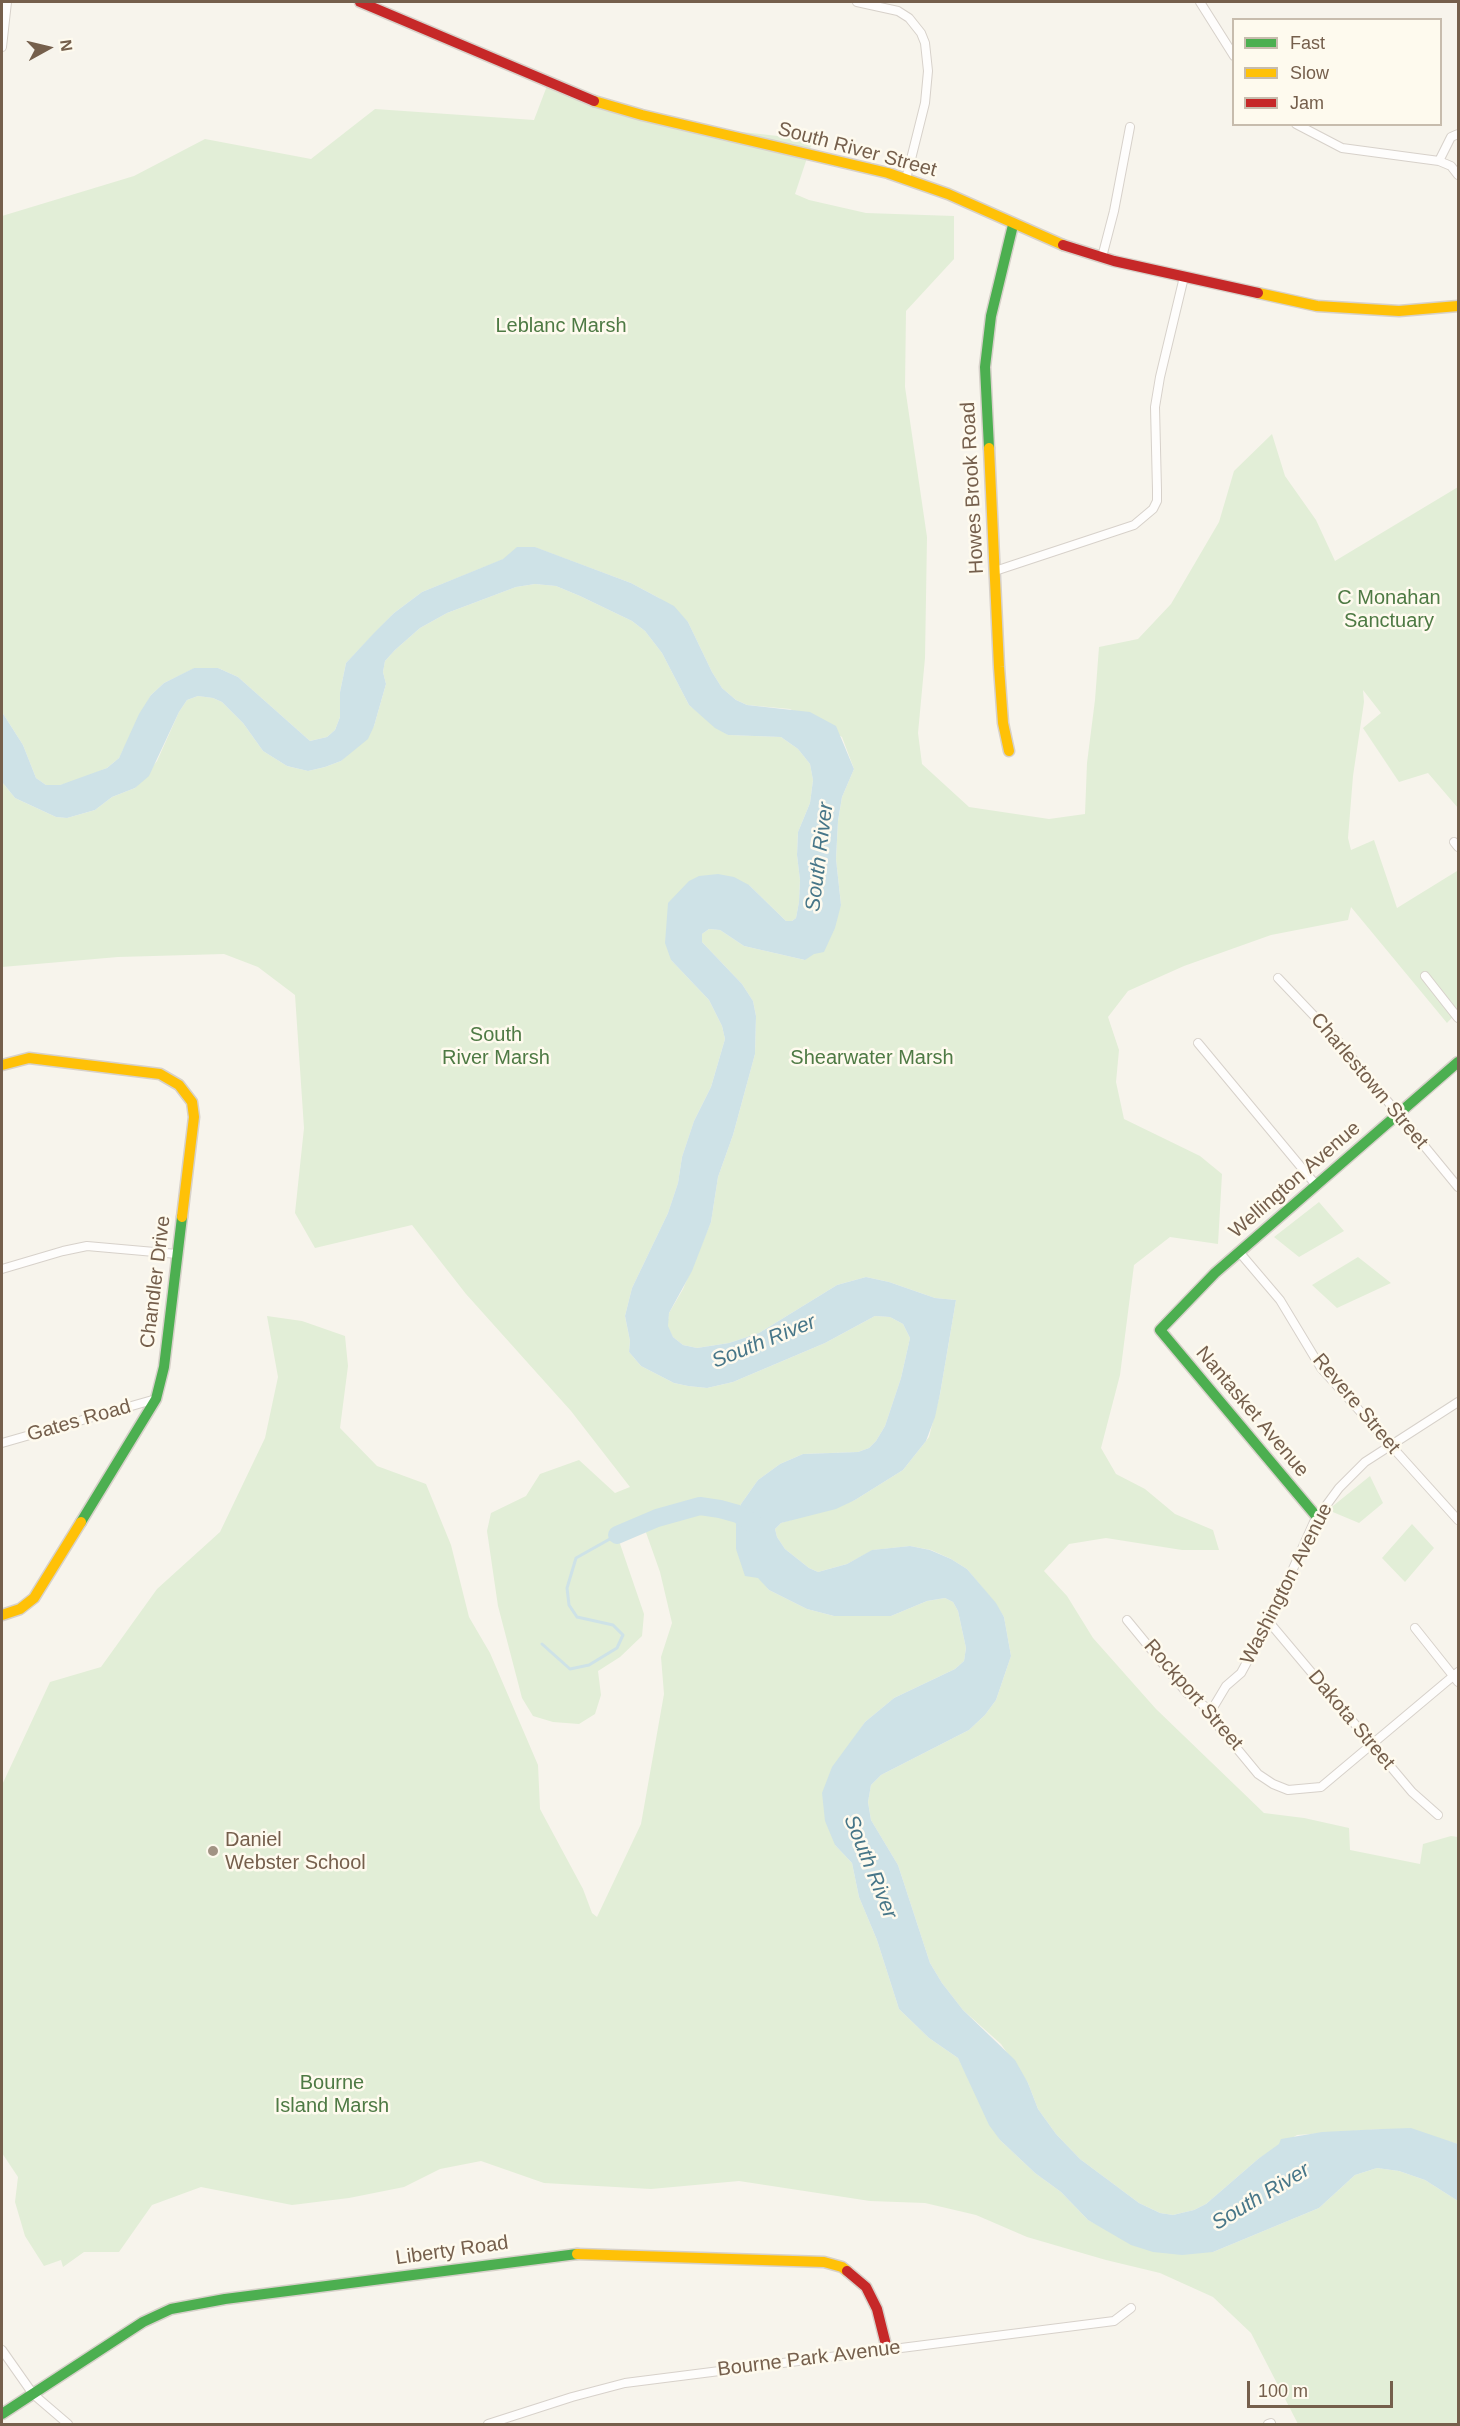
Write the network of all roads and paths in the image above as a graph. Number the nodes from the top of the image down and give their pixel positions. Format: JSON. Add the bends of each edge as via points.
{"nodes":[{"id":1,"x":7,"y":2,"type":"edge"},
{"id":2,"x":360,"y":2,"type":"edge"},
{"id":3,"x":857,"y":2,"type":"edge"},
{"id":4,"x":1200,"y":2,"type":"edge"},
{"id":5,"x":2,"y":47,"type":"edge"},
{"id":6,"x":1232,"y":54,"type":"edge"},
{"id":7,"x":1300,"y":126,"type":"edge"},
{"id":8,"x":1130,"y":127,"type":"dead end"},
{"id":9,"x":1458,"y":134,"type":"edge"},
{"id":10,"x":1439,"y":161,"type":"junction"},
{"id":11,"x":1458,"y":175,"type":"edge"},
{"id":12,"x":906,"y":178,"type":"junction"},
{"id":13,"x":1013,"y":225,"type":"junction"},
{"id":14,"x":1102,"y":257,"type":"junction"},
{"id":15,"x":1184,"y":277,"type":"junction"},
{"id":16,"x":1458,"y":306,"type":"edge"},
{"id":17,"x":995,"y":571,"type":"junction"},
{"id":18,"x":1009,"y":751,"type":"dead end"},
{"id":19,"x":1425,"y":976,"type":"dead end"},
{"id":20,"x":1278,"y":978,"type":"dead end"},
{"id":21,"x":1458,"y":1018,"type":"edge"},
{"id":22,"x":1198,"y":1043,"type":"dead end"},
{"id":23,"x":1458,"y":1062,"type":"edge"},
{"id":24,"x":2,"y":1065,"type":"edge"},
{"id":25,"x":1398,"y":1114,"type":"junction"},
{"id":26,"x":1316,"y":1185,"type":"junction"},
{"id":27,"x":1458,"y":1187,"type":"edge"},
{"id":28,"x":1240,"y":1253,"type":"junction"},
{"id":29,"x":177,"y":1254,"type":"junction"},
{"id":30,"x":2,"y":1269,"type":"edge"},
{"id":31,"x":1160,"y":1330,"type":"joint"},
{"id":32,"x":156,"y":1399,"type":"junction"},
{"id":33,"x":1458,"y":1402,"type":"edge"},
{"id":34,"x":2,"y":1443,"type":"edge"},
{"id":35,"x":1391,"y":1445,"type":"junction"},
{"id":36,"x":1317,"y":1517,"type":"junction"},
{"id":37,"x":1458,"y":1520,"type":"edge"},
{"id":38,"x":2,"y":1616,"type":"edge"},
{"id":39,"x":1127,"y":1620,"type":"dead end"},
{"id":40,"x":1269,"y":1622,"type":"junction"},
{"id":41,"x":1415,"y":1628,"type":"dead end"},
{"id":42,"x":1457,"y":1676,"type":"edge"},
{"id":43,"x":1211,"y":1711,"type":"junction"},
{"id":44,"x":1372,"y":1745,"type":"junction"},
{"id":45,"x":1438,"y":1815,"type":"dead end"},
{"id":46,"x":1131,"y":2308,"type":"dead end"},
{"id":47,"x":887,"y":2349,"type":"junction"},
{"id":48,"x":2,"y":2350,"type":"edge"},
{"id":49,"x":33,"y":2394,"type":"junction"},
{"id":50,"x":2,"y":2414,"type":"edge"},
{"id":51,"x":68,"y":2424,"type":"edge"},
{"id":52,"x":488,"y":2424,"type":"edge"}],
"edges":[{"from":1,"to":5,"type":"street"},
{"from":2,"to":12,"type":"street","name":"South River Street","via":[[613,108]]},
{"from":3,"to":12,"type":"street","via":[[898,11],[909,18],[925,43],[925,103]]},
{"from":4,"to":6,"type":"street"},
{"from":7,"to":10,"type":"street","via":[[1342,148]]},
{"from":8,"to":14,"type":"street"},
{"from":9,"to":10,"type":"street","via":[[1451,137]]},
{"from":10,"to":11,"type":"street","via":[[1451,166]]},
{"from":12,"to":13,"type":"street","name":"South River Street"},
{"from":13,"to":14,"type":"street","name":"South River Street"},
{"from":13,"to":17,"type":"street","name":"Howes Brook Road","via":[[991,316],[986,367]]},
{"from":14,"to":15,"type":"street","name":"South River Street"},
{"from":15,"to":16,"type":"street","name":"South River Street","via":[[1341,309],[1399,311]]},
{"from":15,"to":17,"type":"street","via":[[1155,407],[1157,501],[1153,509],[1134,525]]},
{"from":17,"to":18,"type":"street","name":"Howes Brook Road","via":[[1002,711]]},
{"from":19,"to":21,"type":"street"},
{"from":20,"to":25,"type":"street","name":"Charlestown Street","via":[[1327,1028]]},
{"from":22,"to":26,"type":"street"},
{"from":23,"to":25,"type":"street","name":"Wellington Avenue"},
{"from":24,"to":29,"type":"street","name":"Chandler Drive","via":[[29,1058],[137,1070],[160,1074],[179,1085],[192,1102],[194,1117]]},
{"from":25,"to":26,"type":"street","name":"Wellington Avenue"},
{"from":25,"to":27,"type":"street","name":"Charlestown Street"},
{"from":26,"to":28,"type":"street","name":"Wellington Avenue"},
{"from":28,"to":31,"type":"street","name":"Wellington Avenue"},
{"from":28,"to":35,"type":"street","name":"Revere Street","via":[[1280,1300],[1321,1368]]},
{"from":29,"to":30,"type":"street","via":[[87,1246]]},
{"from":29,"to":32,"type":"street","name":"Chandler Drive","via":[[163,1374]]},
{"from":31,"to":36,"type":"street","name":"Nantasket Avenue"},
{"from":32,"to":34,"type":"street","name":"Gates Road"},
{"from":32,"to":38,"type":"street","name":"Chandler Drive","via":[[34,1598]]},
{"from":33,"to":35,"type":"street","name":"Washington Avenue"},
{"from":35,"to":36,"type":"street","name":"Washington Avenue","via":[[1353,1473]]},
{"from":35,"to":37,"type":"street","name":"Revere Street"},
{"from":36,"to":40,"type":"street","name":"Washington Avenue"},
{"from":39,"to":43,"type":"street","name":"Rockport Street","via":[[1186,1693]]},
{"from":40,"to":43,"type":"street","name":"Washington Avenue","via":[[1241,1674],[1226,1686]]},
{"from":40,"to":44,"type":"street","name":"Dakota Street"},
{"from":41,"to":42,"type":"street"},
{"from":42,"to":44,"type":"street"},
{"from":43,"to":44,"type":"street","name":"Rockport Street","via":[[1215,1722],[1258,1774],[1287,1790],[1321,1787]]},
{"from":44,"to":45,"type":"street","name":"Dakota Street","via":[[1412,1792]]},
{"from":46,"to":47,"type":"street","name":"Bourne Park Avenue","via":[[1114,2321]]},
{"from":47,"to":49,"type":"street","name":"Liberty Road","via":[[877,2309],[866,2287],[833,2264],[812,2260],[579,2253],[171,2309],[143,2322]]},
{"from":47,"to":52,"type":"street","name":"Bourne Park Avenue","via":[[625,2383]]},
{"from":48,"to":49,"type":"street"},
{"from":49,"to":50,"type":"street","name":"Liberty Road"},
{"from":49,"to":51,"type":"street"}]}
